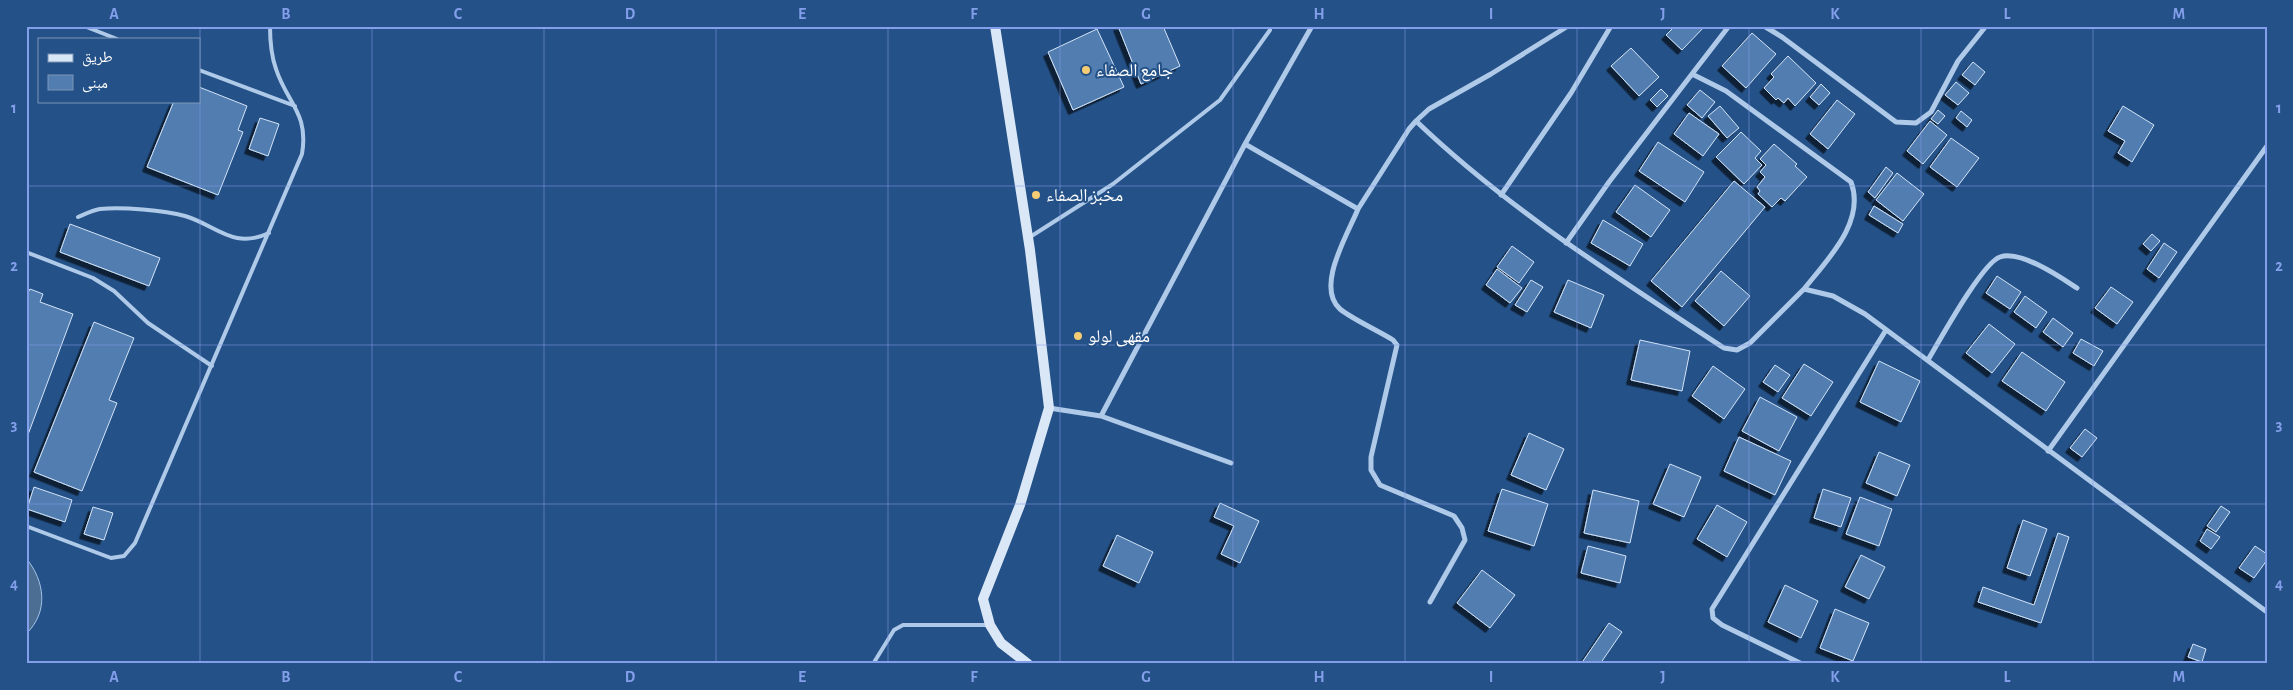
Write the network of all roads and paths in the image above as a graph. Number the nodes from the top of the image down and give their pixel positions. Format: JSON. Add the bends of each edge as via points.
{"nodes":[{"id":1,"x":84,"y":26,"type":"edge"},
{"id":2,"x":270,"y":26,"type":"edge"},
{"id":3,"x":995,"y":26,"type":"edge"},
{"id":4,"x":1312,"y":26,"type":"edge"},
{"id":5,"x":1568,"y":26,"type":"edge"},
{"id":6,"x":1611,"y":26,"type":"edge"},
{"id":7,"x":1729,"y":26,"type":"edge"},
{"id":8,"x":1764,"y":26,"type":"edge"},
{"id":9,"x":1986,"y":26,"type":"edge"},
{"id":10,"x":1270,"y":30,"type":"dead end"},
{"id":11,"x":114,"y":38,"type":"edge"},
{"id":12,"x":200,"y":70,"type":"edge"},
{"id":13,"x":1692,"y":74,"type":"junction"},
{"id":14,"x":295,"y":106,"type":"junction"},
{"id":15,"x":1416,"y":121,"type":"junction"},
{"id":16,"x":1244,"y":144,"type":"junction"},
{"id":17,"x":2267,"y":146,"type":"edge"},
{"id":18,"x":1501,"y":195,"type":"junction"},
{"id":19,"x":1358,"y":209,"type":"junction"},
{"id":20,"x":78,"y":217,"type":"dead end"},
{"id":21,"x":268,"y":233,"type":"junction"},
{"id":22,"x":1028,"y":239,"type":"junction"},
{"id":23,"x":1566,"y":243,"type":"junction"},
{"id":24,"x":26,"y":252,"type":"edge"},
{"id":25,"x":2077,"y":288,"type":"dead end"},
{"id":26,"x":1804,"y":289,"type":"junction"},
{"id":27,"x":1886,"y":330,"type":"junction"},
{"id":28,"x":1928,"y":360,"type":"junction"},
{"id":29,"x":212,"y":366,"type":"junction"},
{"id":30,"x":1049,"y":408,"type":"junction"},
{"id":31,"x":1101,"y":416,"type":"junction"},
{"id":32,"x":2048,"y":451,"type":"junction"},
{"id":33,"x":1231,"y":463,"type":"dead end"},
{"id":34,"x":26,"y":526,"type":"edge"},
{"id":35,"x":1430,"y":602,"type":"dead end"},
{"id":36,"x":2267,"y":612,"type":"edge"},
{"id":37,"x":990,"y":625,"type":"junction"},
{"id":38,"x":873,"y":664,"type":"edge"},
{"id":39,"x":1028,"y":664,"type":"edge"},
{"id":40,"x":1802,"y":664,"type":"edge"}],
"edges":[{"from":1,"to":11,"type":"lane"},
{"from":2,"to":14,"type":"lane","via":[[276,70]]},
{"from":3,"to":22,"type":"street"},
{"from":4,"to":16,"type":"street"},
{"from":5,"to":15,"type":"street","via":[[1429,109]]},
{"from":6,"to":18,"type":"street","via":[[1571,93]]},
{"from":7,"to":13,"type":"street"},
{"from":8,"to":9,"type":"street","via":[[1896,122],[1916,123],[1931,112],[1958,62]]},
{"from":10,"to":22,"type":"lane","via":[[1214,105],[1114,184]]},
{"from":12,"to":14,"type":"lane"},
{"from":13,"to":23,"type":"street"},
{"from":13,"to":26,"type":"street","via":[[1726,91],[1851,182],[1856,208],[1846,232]]},
{"from":14,"to":21,"type":"lane","via":[[304,133],[302,154]]},
{"from":15,"to":18,"type":"street"},
{"from":15,"to":19,"type":"street"},
{"from":16,"to":19,"type":"street"},
{"from":16,"to":31,"type":"street"},
{"from":17,"to":32,"type":"street"},
{"from":18,"to":23,"type":"street"},
{"from":19,"to":35,"type":"street","via":[[1331,274],[1330,291],[1339,308],[1393,340],[1397,346],[1371,456],[1371,470],[1380,485],[1454,516],[1466,540]]},
{"from":20,"to":21,"type":"lane","via":[[98,209],[142,210],[186,216],[216,232],[240,238],[256,239]]},
{"from":21,"to":29,"type":"lane"},
{"from":22,"to":30,"type":"street"},
{"from":23,"to":26,"type":"street","via":[[1724,348],[1737,350],[1750,344]]},
{"from":24,"to":29,"type":"lane","via":[[93,278],[114,291],[148,323]]},
{"from":25,"to":28,"type":"street","via":[[2045,267],[2012,256],[2001,257],[1985,269]]},
{"from":26,"to":27,"type":"street","via":[[1833,296]]},
{"from":27,"to":28,"type":"street"},
{"from":27,"to":40,"type":"street","via":[[1712,609],[1713,618],[1722,625]]},
{"from":28,"to":32,"type":"street"},
{"from":29,"to":34,"type":"lane","via":[[156,498],[135,543],[124,556],[111,558]]},
{"from":30,"to":31,"type":"street"},
{"from":30,"to":37,"type":"street","via":[[1020,505],[983,599]]},
{"from":31,"to":33,"type":"street"},
{"from":32,"to":36,"type":"street"},
{"from":37,"to":38,"type":"lane","via":[[903,625],[894,630]]},
{"from":37,"to":39,"type":"street","via":[[1001,643]]}]}
